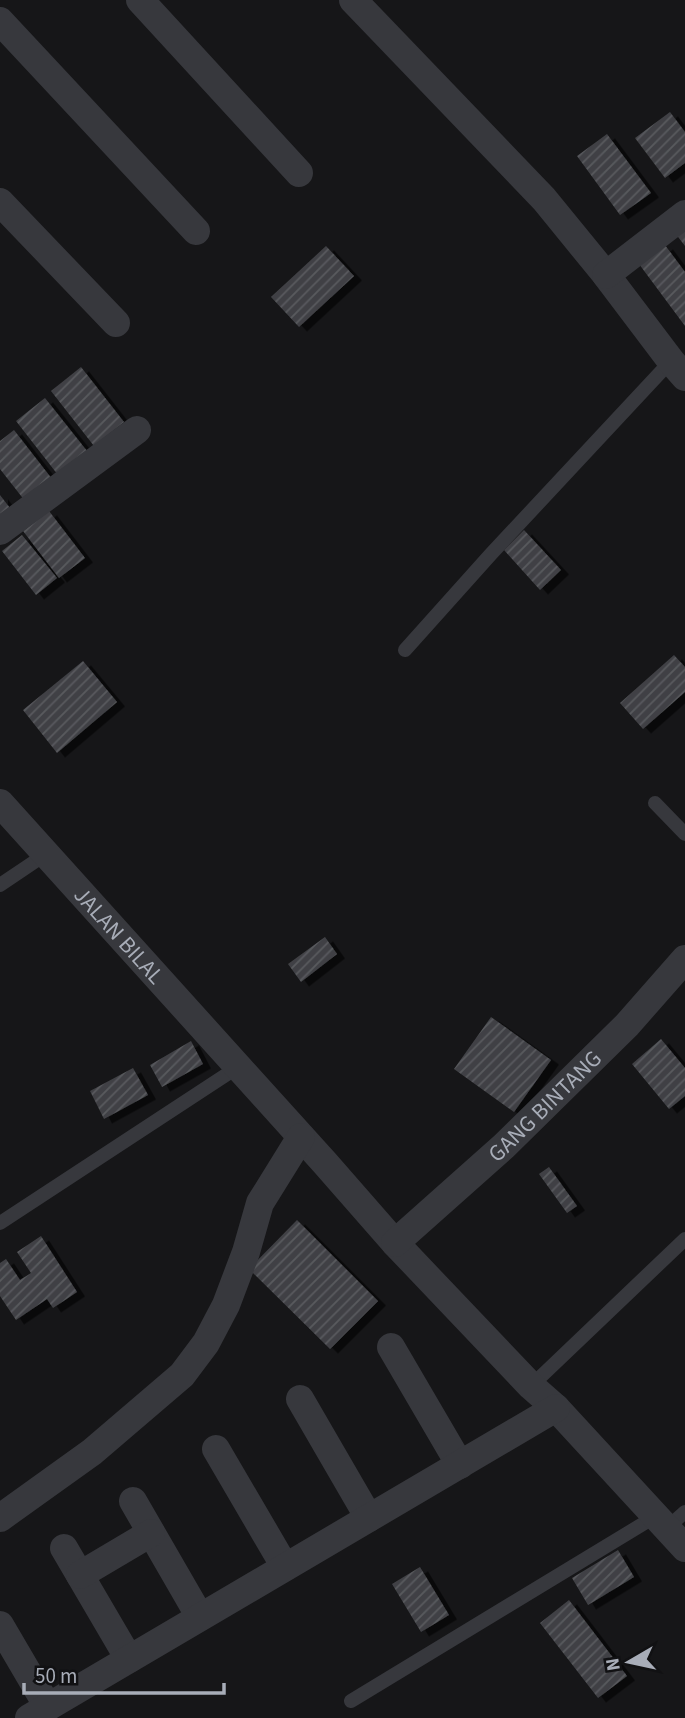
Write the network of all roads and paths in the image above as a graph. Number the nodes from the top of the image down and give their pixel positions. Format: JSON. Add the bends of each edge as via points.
{"nodes":[{"id":1,"x":140,"y":0,"type":"edge"},
{"id":2,"x":353,"y":0,"type":"edge"},
{"id":3,"x":0,"y":21,"type":"edge"},
{"id":4,"x":299,"y":173,"type":"dead end"},
{"id":5,"x":0,"y":202,"type":"edge"},
{"id":6,"x":685,"y":214,"type":"edge"},
{"id":7,"x":196,"y":231,"type":"dead end"},
{"id":8,"x":606,"y":275,"type":"junction"},
{"id":9,"x":116,"y":323,"type":"dead end"},
{"id":10,"x":678,"y":369,"type":"edge"},
{"id":11,"x":137,"y":430,"type":"dead end"},
{"id":12,"x":0,"y":531,"type":"edge"},
{"id":13,"x":405,"y":650,"type":"dead end"},
{"id":14,"x":0,"y":803,"type":"edge"},
{"id":15,"x":655,"y":803,"type":"dead end"},
{"id":16,"x":685,"y":834,"type":"edge"},
{"id":17,"x":46,"y":854,"type":"junction"},
{"id":18,"x":0,"y":885,"type":"edge"},
{"id":19,"x":685,"y":959,"type":"edge"},
{"id":20,"x":238,"y":1067,"type":"junction"},
{"id":21,"x":301,"y":1137,"type":"junction"},
{"id":22,"x":0,"y":1223,"type":"edge"},
{"id":23,"x":685,"y":1239,"type":"edge"},
{"id":24,"x":395,"y":1243,"type":"junction"},
{"id":25,"x":391,"y":1347,"type":"dead end"},
{"id":26,"x":531,"y":1386,"type":"junction"},
{"id":27,"x":300,"y":1399,"type":"dead end"},
{"id":28,"x":556,"y":1408,"type":"junction"},
{"id":29,"x":216,"y":1449,"type":"dead end"},
{"id":30,"x":460,"y":1465,"type":"junction"},
{"id":31,"x":133,"y":1502,"type":"dead end"},
{"id":32,"x":0,"y":1518,"type":"edge"},
{"id":33,"x":369,"y":1518,"type":"junction"},
{"id":34,"x":673,"y":1526,"type":"edge"},
{"id":35,"x":151,"y":1533,"type":"junction"},
{"id":36,"x":64,"y":1548,"type":"dead end"},
{"id":37,"x":285,"y":1567,"type":"junction"},
{"id":38,"x":80,"y":1575,"type":"junction"},
{"id":39,"x":201,"y":1617,"type":"junction"},
{"id":40,"x":0,"y":1625,"type":"edge"},
{"id":41,"x":129,"y":1659,"type":"junction"},
{"id":42,"x":351,"y":1701,"type":"dead end"},
{"id":43,"x":38,"y":1712,"type":"edge"}],
"edges":[{"from":1,"to":4,"type":"street"},
{"from":2,"to":8,"type":"street","via":[[544,199]]},
{"from":3,"to":7,"type":"street"},
{"from":5,"to":9,"type":"street"},
{"from":6,"to":8,"type":"street"},
{"from":8,"to":10,"type":"street"},
{"from":10,"to":13,"type":"lane","via":[[491,554]]},
{"from":11,"to":12,"type":"street"},
{"from":14,"to":17,"type":"street","name":"JALAN BILAL"},
{"from":15,"to":16,"type":"lane"},
{"from":17,"to":18,"type":"lane"},
{"from":17,"to":20,"type":"street","name":"JALAN BILAL"},
{"from":19,"to":24,"type":"street","name":"GANG BINTANG","via":[[618,1034],[504,1146]]},
{"from":20,"to":21,"type":"street","name":"JALAN BILAL"},
{"from":20,"to":22,"type":"lane"},
{"from":21,"to":24,"type":"street","name":"JALAN BILAL"},
{"from":21,"to":32,"type":"street","via":[[260,1203],[226,1305],[182,1375],[92,1452]]},
{"from":23,"to":26,"type":"lane"},
{"from":24,"to":26,"type":"street","name":"JALAN BILAL"},
{"from":25,"to":30,"type":"street"},
{"from":26,"to":28,"type":"street","name":"JALAN BILAL"},
{"from":27,"to":33,"type":"street"},
{"from":28,"to":30,"type":"street"},
{"from":28,"to":34,"type":"street","name":"JALAN BILAL"},
{"from":29,"to":37,"type":"street"},
{"from":30,"to":33,"type":"street"},
{"from":31,"to":35,"type":"street"},
{"from":33,"to":37,"type":"street"},
{"from":34,"to":42,"type":"lane"},
{"from":35,"to":38,"type":"street"},
{"from":35,"to":39,"type":"street"},
{"from":36,"to":38,"type":"street"},
{"from":37,"to":39,"type":"street"},
{"from":38,"to":41,"type":"street"},
{"from":39,"to":41,"type":"street"},
{"from":40,"to":43,"type":"street"},
{"from":41,"to":43,"type":"street"}]}
